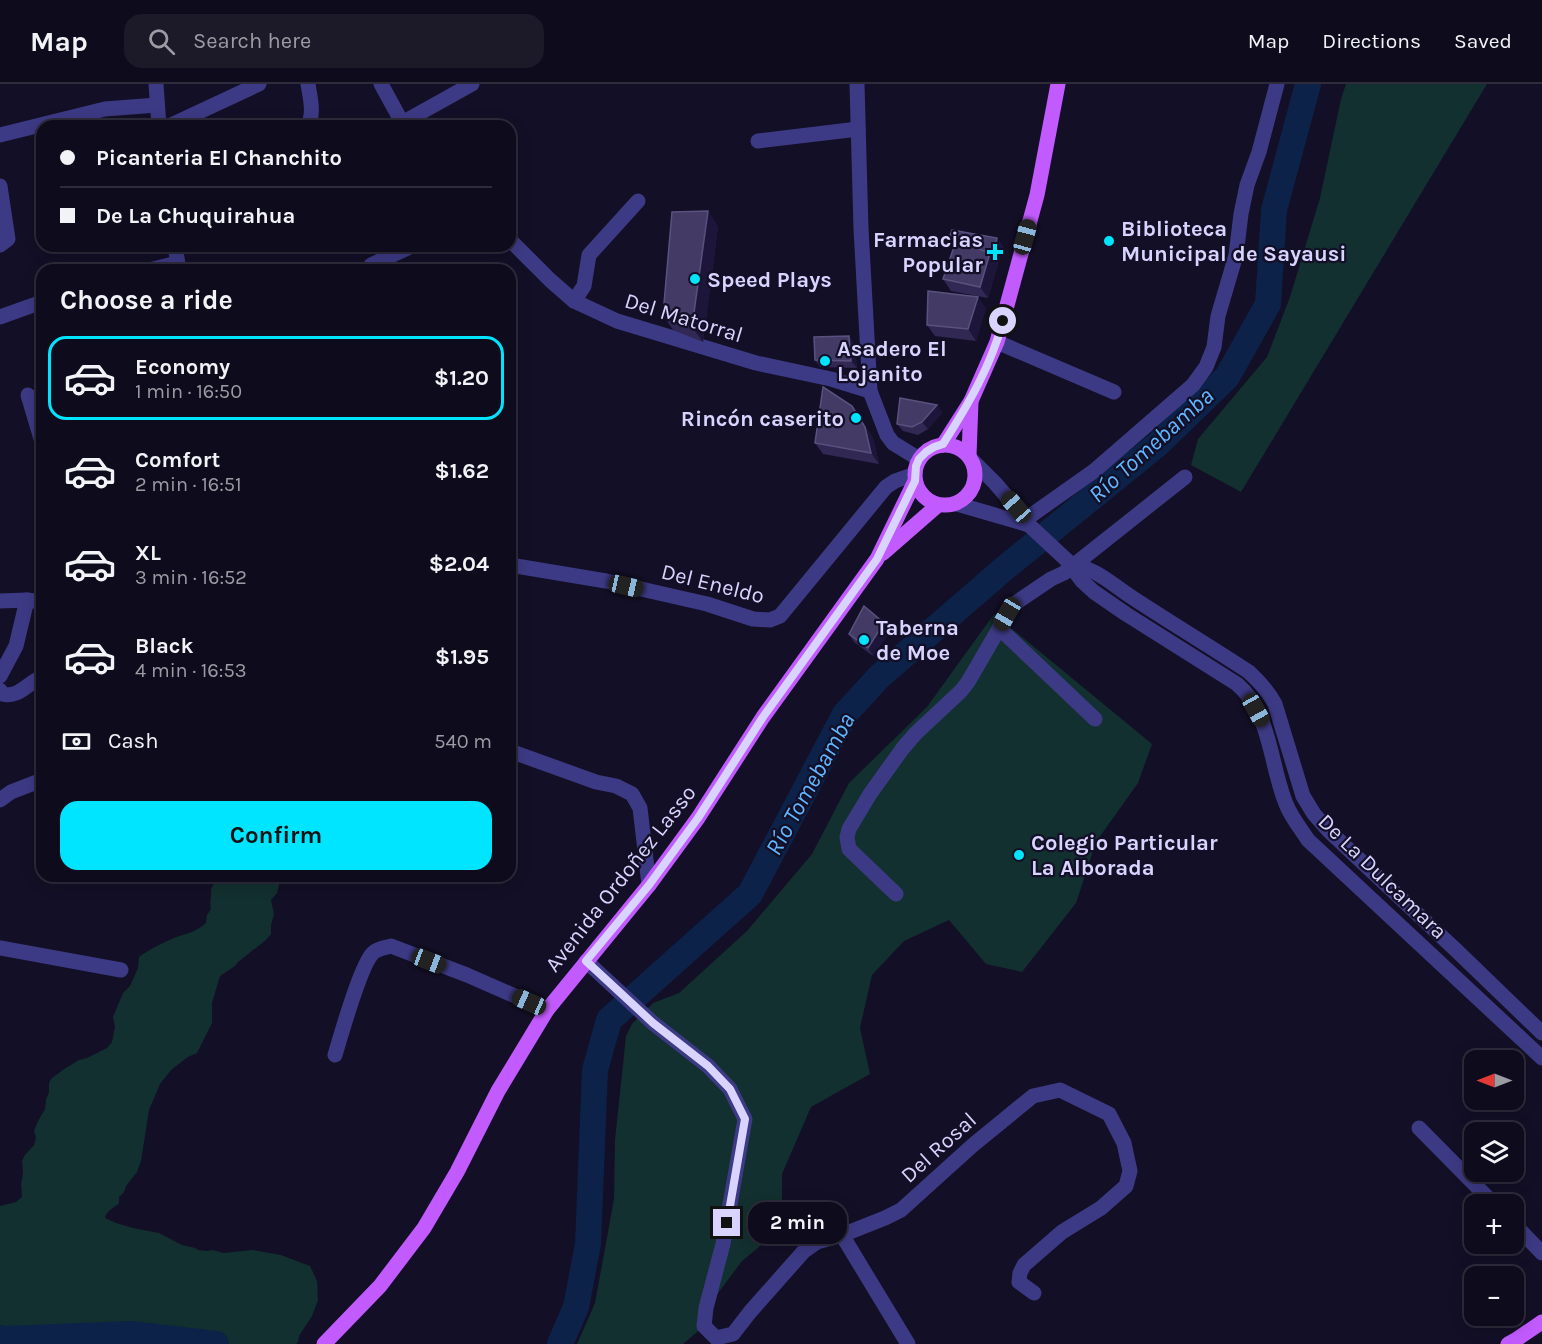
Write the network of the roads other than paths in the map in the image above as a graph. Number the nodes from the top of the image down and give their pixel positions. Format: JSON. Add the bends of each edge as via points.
{"nodes":[{"id":1,"x":156,"y":84,"type":"edge"},
{"id":2,"x":259,"y":84,"type":"edge"},
{"id":3,"x":308,"y":84,"type":"edge"},
{"id":4,"x":381,"y":84,"type":"edge"},
{"id":5,"x":472,"y":84,"type":"edge"},
{"id":6,"x":857,"y":84,"type":"edge"},
{"id":7,"x":1058,"y":84,"type":"edge"},
{"id":8,"x":1277,"y":84,"type":"edge"},
{"id":9,"x":157,"y":105,"type":"junction"},
{"id":10,"x":63,"y":120,"type":"edge"},
{"id":11,"x":158,"y":120,"type":"edge"},
{"id":12,"x":182,"y":120,"type":"edge"},
{"id":13,"x":310,"y":120,"type":"edge"},
{"id":14,"x":400,"y":120,"type":"edge"},
{"id":15,"x":411,"y":120,"type":"edge"},
{"id":16,"x":36,"y":126,"type":"edge"},
{"id":17,"x":858,"y":129,"type":"junction"},
{"id":18,"x":0,"y":135,"type":"edge"},
{"id":19,"x":758,"y":141,"type":"dead end"},
{"id":20,"x":0,"y":186,"type":"edge"},
{"id":21,"x":638,"y":201,"type":"dead end"},
{"id":22,"x":0,"y":245,"type":"edge"},
{"id":23,"x":516,"y":246,"type":"edge"},
{"id":24,"x":399,"y":252,"type":"edge"},
{"id":25,"x":373,"y":264,"type":"edge"},
{"id":26,"x":574,"y":301,"type":"junction"},
{"id":27,"x":36,"y":304,"type":"edge"},
{"id":28,"x":0,"y":317,"type":"edge"},
{"id":29,"x":997,"y":342,"type":"junction"},
{"id":30,"x":870,"y":391,"type":"junction"},
{"id":31,"x":1114,"y":392,"type":"dead end"},
{"id":32,"x":28,"y":394,"type":"dead end"},
{"id":33,"x":971,"y":401,"type":"junction"},
{"id":34,"x":36,"y":421,"type":"edge"},
{"id":35,"x":943,"y":444,"type":"junction"},
{"id":36,"x":971,"y":458,"type":"junction"},
{"id":37,"x":916,"y":471,"type":"junction"},
{"id":38,"x":1185,"y":477,"type":"dead end"},
{"id":39,"x":957,"y":504,"type":"junction"},
{"id":40,"x":938,"y":505,"type":"junction"},
{"id":41,"x":1029,"y":524,"type":"junction"},
{"id":42,"x":877,"y":559,"type":"junction"},
{"id":43,"x":1070,"y":564,"type":"junction"},
{"id":44,"x":516,"y":566,"type":"edge"},
{"id":45,"x":0,"y":601,"type":"edge"},
{"id":46,"x":34,"y":601,"type":"edge"},
{"id":47,"x":999,"y":628,"type":"junction"},
{"id":48,"x":0,"y":676,"type":"edge"},
{"id":49,"x":36,"y":680,"type":"edge"},
{"id":50,"x":0,"y":690,"type":"edge"},
{"id":51,"x":1095,"y":719,"type":"dead end"},
{"id":52,"x":516,"y":753,"type":"edge"},
{"id":53,"x":36,"y":782,"type":"edge"},
{"id":54,"x":0,"y":800,"type":"edge"},
{"id":55,"x":649,"y":885,"type":"junction"},
{"id":56,"x":896,"y":894,"type":"dead end"},
{"id":57,"x":0,"y":948,"type":"edge"},
{"id":58,"x":586,"y":961,"type":"junction"},
{"id":59,"x":121,"y":970,"type":"dead end"},
{"id":60,"x":547,"y":1010,"type":"junction"},
{"id":61,"x":1542,"y":1033,"type":"edge"},
{"id":62,"x":335,"y":1055,"type":"dead end"},
{"id":63,"x":1542,"y":1058,"type":"edge"},
{"id":64,"x":1419,"y":1128,"type":"dead end"},
{"id":65,"x":1484,"y":1194,"type":"edge"},
{"id":66,"x":842,"y":1234,"type":"junction"},
{"id":67,"x":1524,"y":1235,"type":"edge"},
{"id":68,"x":1542,"y":1254,"type":"edge"},
{"id":69,"x":1034,"y":1293,"type":"dead end"},
{"id":70,"x":1542,"y":1322,"type":"edge"},
{"id":71,"x":1517,"y":1342,"type":"edge"},
{"id":72,"x":324,"y":1344,"type":"edge"},
{"id":73,"x":908,"y":1344,"type":"edge"}],
"edges":[{"from":1,"to":9,"type":"street"},
{"from":2,"to":12,"type":"street"},
{"from":3,"to":13,"type":"street"},
{"from":4,"to":14,"type":"street"},
{"from":5,"to":15,"type":"street"},
{"from":6,"to":17,"type":"street"},
{"from":7,"to":29,"type":"main road","via":[[1037,195]]},
{"from":8,"to":41,"type":"street","via":[[1247,185],[1236,255],[1206,368],[1193,385]]},
{"from":9,"to":10,"type":"street","via":[[105,110]]},
{"from":9,"to":11,"type":"street"},
{"from":16,"to":18,"type":"street"},
{"from":17,"to":19,"type":"street"},
{"from":17,"to":30,"type":"street"},
{"from":20,"to":22,"type":"street","via":[[8,239]]},
{"from":21,"to":26,"type":"street","via":[[589,255],[584,286]]},
{"from":23,"to":26,"type":"street","name":"Del Matorral"},
{"from":24,"to":25,"type":"street"},
{"from":26,"to":30,"type":"street","name":"Del Matorral","via":[[616,321],[756,363]]},
{"from":27,"to":28,"type":"street"},
{"from":29,"to":31,"type":"street"},
{"from":29,"to":33,"type":"main road"},
{"from":30,"to":37,"type":"street","via":[[887,435]]},
{"from":32,"to":34,"type":"street"},
{"from":33,"to":35,"type":"main road"},
{"from":33,"to":36,"type":"main road"},
{"from":35,"to":36,"type":"main road","via":[[962,449]]},
{"from":35,"to":37,"type":"main road","via":[[926,452]]},
{"from":36,"to":39,"type":"main road","via":[[976,472],[974,486]]},
{"from":36,"to":41,"type":"street","name":"De La Dulcamara"},
{"from":37,"to":40,"type":"main road","via":[[923,496]]},
{"from":37,"to":42,"type":"main road","name":"Avenida Ordoñez Lasso"},
{"from":37,"to":44,"type":"street","name":"Del Eneldo","via":[[886,487],[780,616],[770,620],[606,581]]},
{"from":38,"to":43,"type":"street"},
{"from":39,"to":40,"type":"main road"},
{"from":39,"to":41,"type":"street","name":"De La Dulcamara"},
{"from":40,"to":42,"type":"main road","name":"Avenida Ordoñez Lasso"},
{"from":41,"to":43,"type":"street","name":"De La Dulcamara"},
{"from":42,"to":55,"type":"main road","name":"Avenida Ordoñez Lasso"},
{"from":43,"to":47,"type":"street","via":[[1064,573],[1017,602]]},
{"from":43,"to":61,"type":"street","name":"De La Dulcamara","via":[[1091,570],[1249,672],[1275,704],[1303,796],[1314,814]]},
{"from":43,"to":63,"type":"street","name":"De La Dulcamara","via":[[1094,592],[1247,692],[1263,722],[1287,807],[1308,840]]},
{"from":45,"to":46,"type":"street"},
{"from":46,"to":48,"type":"street"},
{"from":47,"to":51,"type":"street"},
{"from":47,"to":56,"type":"street","via":[[968,682],[903,748],[849,829],[849,849]]},
{"from":49,"to":50,"type":"street","via":[[16,694],[2,694]]},
{"from":52,"to":55,"type":"street","via":[[632,794],[640,808]]},
{"from":53,"to":54,"type":"street"},
{"from":55,"to":58,"type":"main road","name":"Avenida Ordoñez Lasso"},
{"from":57,"to":59,"type":"street"},
{"from":58,"to":60,"type":"main road","name":"Avenida Ordoñez Lasso"},
{"from":58,"to":66,"type":"street","name":"Del Rosal","via":[[653,1023],[708,1066],[730,1089],[745,1119],[704,1326],[716,1338],[733,1335],[804,1251]]},
{"from":60,"to":62,"type":"street","via":[[391,946],[381,948],[364,967]]},
{"from":60,"to":72,"type":"main road","name":"Avenida Ordoñez Lasso","via":[[424,1228],[380,1286]]},
{"from":64,"to":65,"type":"street"},
{"from":66,"to":69,"type":"street","name":"Del Rosal","via":[[902,1210],[1033,1096],[1060,1090],[1108,1114],[1124,1143],[1130,1171],[1126,1186],[1024,1265],[1019,1282]]},
{"from":66,"to":73,"type":"street"},
{"from":67,"to":68,"type":"street"},
{"from":70,"to":71,"type":"main road"}]}
